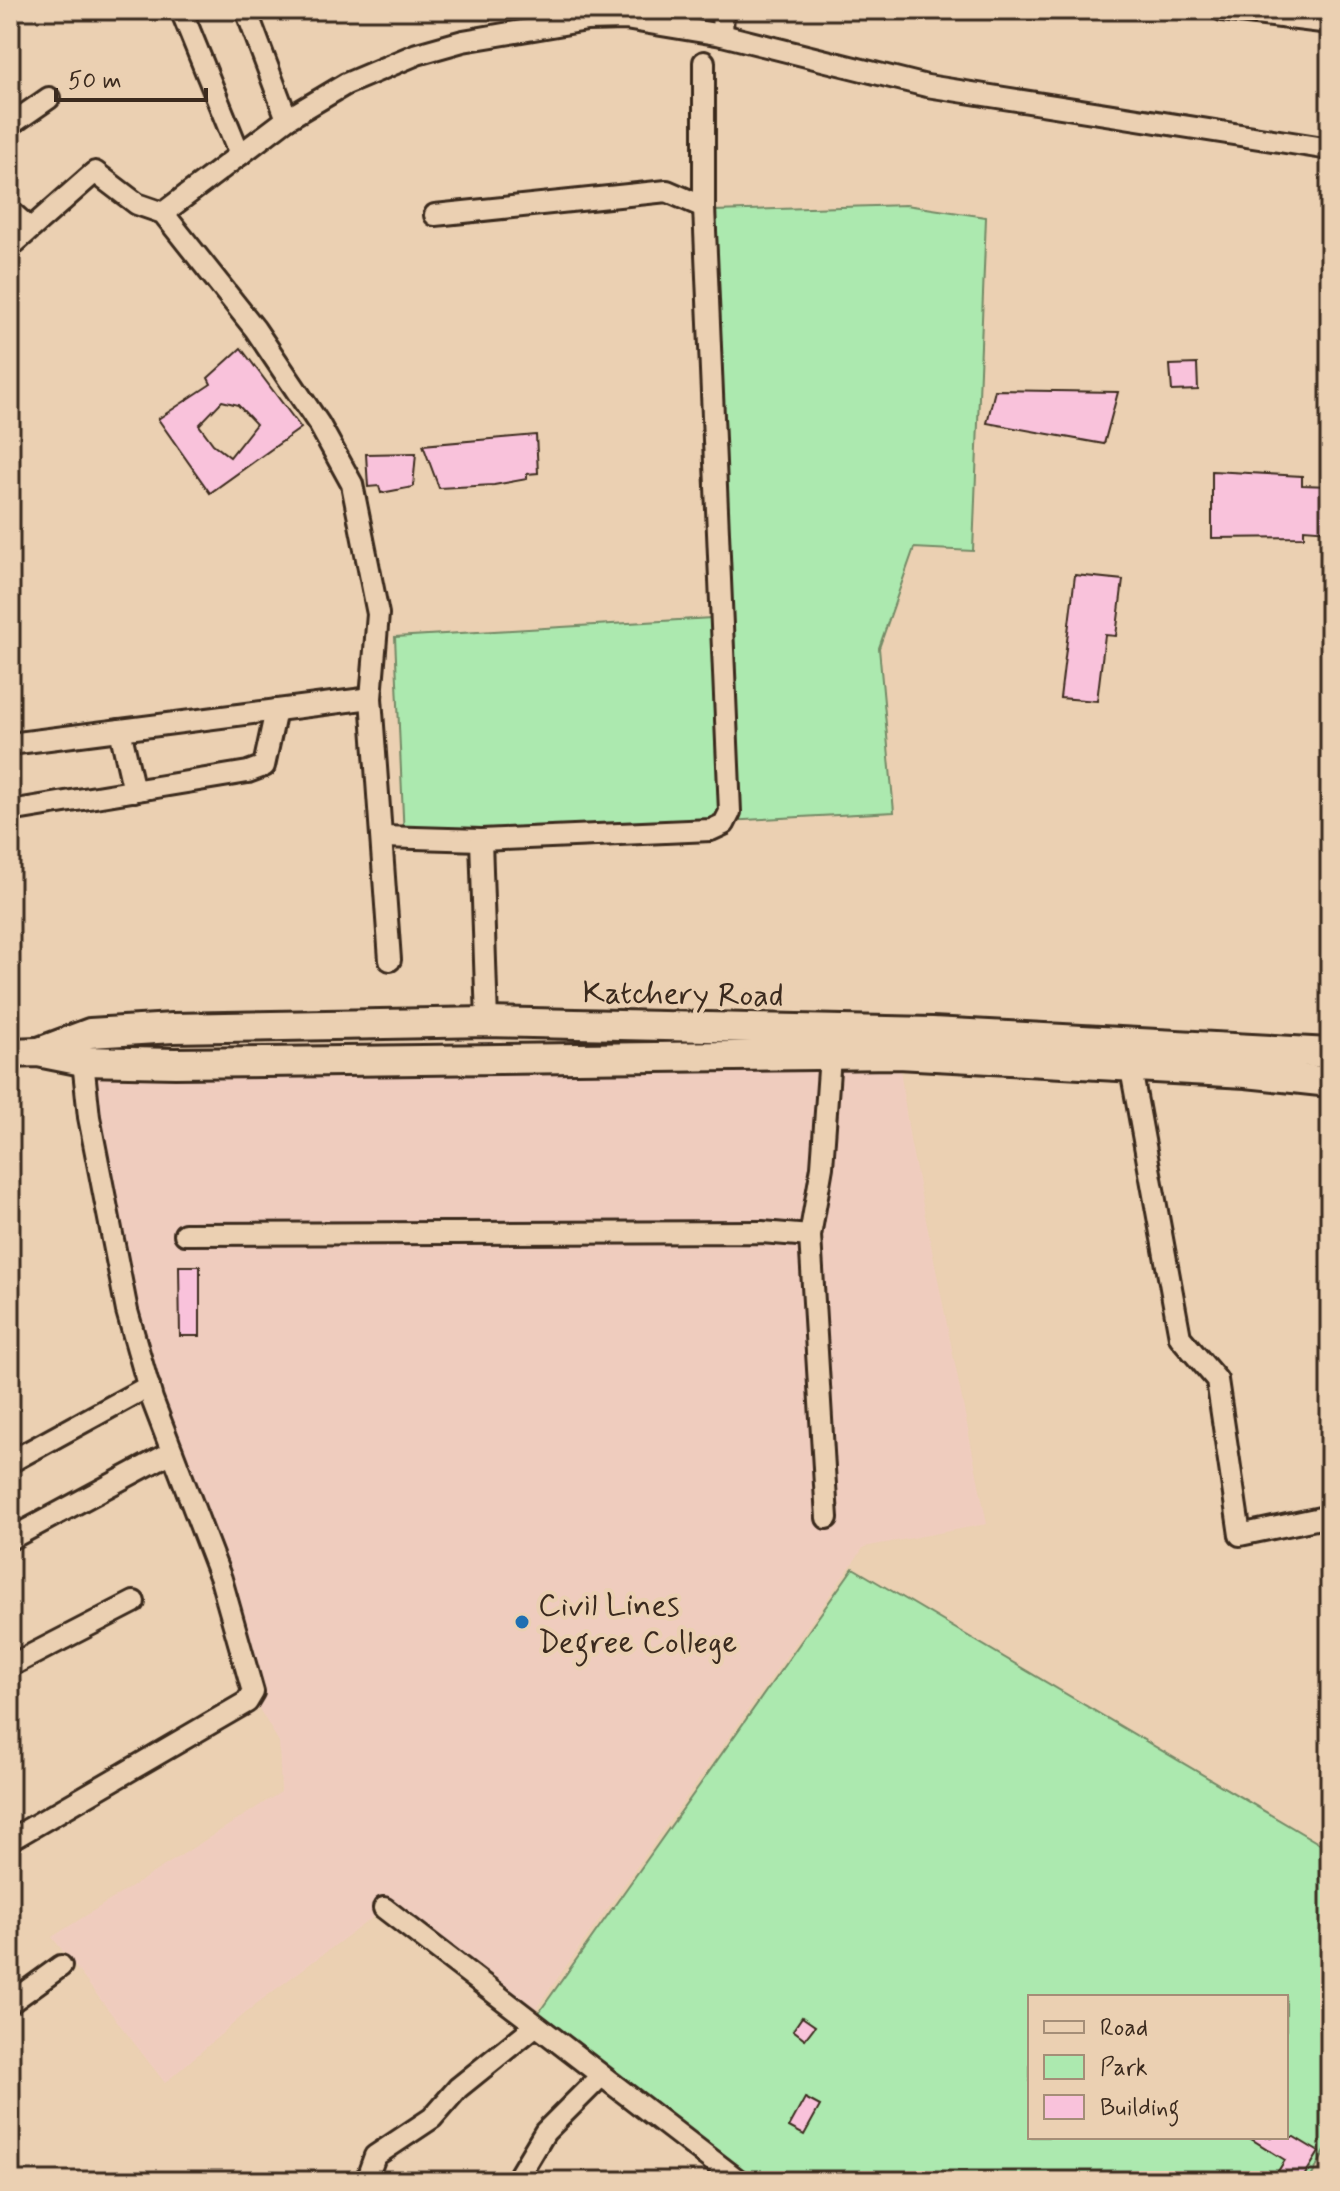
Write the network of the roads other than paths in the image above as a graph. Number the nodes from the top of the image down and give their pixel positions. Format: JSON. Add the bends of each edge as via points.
{"nodes":[{"id":1,"x":181,"y":10,"type":"edge"},
{"id":2,"x":246,"y":10,"type":"edge"},
{"id":3,"x":723,"y":10,"type":"edge"},
{"id":4,"x":1222,"y":10,"type":"edge"},
{"id":5,"x":588,"y":15,"type":"edge"},
{"id":6,"x":1330,"y":23,"type":"edge"},
{"id":7,"x":722,"y":35,"type":"junction"},
{"id":8,"x":704,"y":62,"type":"dead end"},
{"id":9,"x":49,"y":98,"type":"dead end"},
{"id":10,"x":287,"y":119,"type":"junction"},
{"id":11,"x":10,"y":125,"type":"edge"},
{"id":12,"x":1330,"y":149,"type":"edge"},
{"id":13,"x":240,"y":155,"type":"junction"},
{"id":14,"x":704,"y":207,"type":"junction"},
{"id":15,"x":10,"y":211,"type":"edge"},
{"id":16,"x":163,"y":213,"type":"junction"},
{"id":17,"x":435,"y":215,"type":"dead end"},
{"id":18,"x":29,"y":228,"type":"junction"},
{"id":19,"x":10,"y":247,"type":"edge"},
{"id":20,"x":371,"y":698,"type":"junction"},
{"id":21,"x":276,"y":710,"type":"junction"},
{"id":22,"x":120,"y":730,"type":"junction"},
{"id":23,"x":10,"y":744,"type":"edge"},
{"id":24,"x":134,"y":791,"type":"junction"},
{"id":25,"x":10,"y":811,"type":"edge"},
{"id":26,"x":383,"y":837,"type":"junction"},
{"id":27,"x":481,"y":840,"type":"junction"},
{"id":28,"x":390,"y":960,"type":"dead end"},
{"id":29,"x":487,"y":1022,"type":"junction"},
{"id":30,"x":397,"y":1023,"type":"junction"},
{"id":31,"x":598,"y":1026,"type":"junction"},
{"id":32,"x":173,"y":1028,"type":"junction"},
{"id":33,"x":831,"y":1042,"type":"junction"},
{"id":34,"x":933,"y":1044,"type":"junction"},
{"id":35,"x":24,"y":1052,"type":"edge"},
{"id":36,"x":1330,"y":1053,"type":"edge"},
{"id":37,"x":599,"y":1056,"type":"junction"},
{"id":38,"x":398,"y":1058,"type":"junction"},
{"id":39,"x":83,"y":1061,"type":"junction"},
{"id":40,"x":175,"y":1063,"type":"junction"},
{"id":41,"x":1131,"y":1069,"type":"junction"},
{"id":42,"x":1330,"y":1082,"type":"edge"},
{"id":43,"x":185,"y":1234,"type":"dead end"},
{"id":44,"x":810,"y":1236,"type":"junction"},
{"id":45,"x":149,"y":1386,"type":"junction"},
{"id":46,"x":172,"y":1452,"type":"junction"},
{"id":47,"x":10,"y":1462,"type":"edge"},
{"id":48,"x":1330,"y":1516,"type":"edge"},
{"id":49,"x":827,"y":1518,"type":"dead end"},
{"id":50,"x":10,"y":1539,"type":"edge"},
{"id":51,"x":134,"y":1602,"type":"dead end"},
{"id":52,"x":10,"y":1666,"type":"edge"},
{"id":53,"x":10,"y":1840,"type":"edge"},
{"id":54,"x":384,"y":1908,"type":"dead end"},
{"id":55,"x":61,"y":1966,"type":"dead end"},
{"id":56,"x":10,"y":2003,"type":"edge"},
{"id":57,"x":535,"y":2026,"type":"junction"},
{"id":58,"x":601,"y":2076,"type":"junction"},
{"id":59,"x":517,"y":2179,"type":"dead end"},
{"id":60,"x":366,"y":2181,"type":"edge"},
{"id":61,"x":739,"y":2181,"type":"edge"}],
"edges":[{"from":1,"to":13,"type":"street"},
{"from":2,"to":10,"type":"street"},
{"from":3,"to":7,"type":"street"},
{"from":4,"to":6,"type":"street"},
{"from":5,"to":7,"type":"street"},
{"from":5,"to":10,"type":"street","via":[[417,54],[346,84]]},
{"from":7,"to":12,"type":"street","via":[[927,86]]},
{"from":8,"to":14,"type":"street"},
{"from":9,"to":11,"type":"street"},
{"from":10,"to":13,"type":"street"},
{"from":13,"to":16,"type":"street"},
{"from":14,"to":17,"type":"street","via":[[667,191]]},
{"from":14,"to":27,"type":"street","via":[[730,812],[724,824],[711,830]]},
{"from":15,"to":18,"type":"street"},
{"from":16,"to":18,"type":"street","via":[[137,204],[95,172]]},
{"from":16,"to":20,"type":"street","via":[[255,329],[352,484],[378,614]]},
{"from":18,"to":19,"type":"street"},
{"from":20,"to":21,"type":"street"},
{"from":20,"to":26,"type":"street"},
{"from":21,"to":22,"type":"street"},
{"from":21,"to":24,"type":"street","via":[[264,766]]},
{"from":22,"to":23,"type":"street"},
{"from":22,"to":24,"type":"street"},
{"from":24,"to":25,"type":"street"},
{"from":26,"to":27,"type":"street"},
{"from":26,"to":28,"type":"street"},
{"from":27,"to":29,"type":"street"},
{"from":29,"to":30,"type":"main road","name":"Katchery Road"},
{"from":29,"to":31,"type":"main road","name":"Katchery Road"},
{"from":30,"to":32,"type":"main road","name":"Katchery Road"},
{"from":30,"to":38,"type":"main road"},
{"from":31,"to":33,"type":"main road","name":"Katchery Road"},
{"from":31,"to":37,"type":"main road"},
{"from":32,"to":35,"type":"main road","name":"Katchery Road","via":[[90,1033]]},
{"from":32,"to":40,"type":"main road"},
{"from":33,"to":34,"type":"main road","name":"Katchery Road"},
{"from":33,"to":37,"type":"main road","name":"Katchery Road"},
{"from":33,"to":44,"type":"street","via":[[822,1167]]},
{"from":34,"to":36,"type":"main road","name":"Katchery Road"},
{"from":34,"to":41,"type":"main road","name":"Katchery Road"},
{"from":35,"to":39,"type":"main road","name":"Katchery Road"},
{"from":37,"to":38,"type":"main road","name":"Katchery Road"},
{"from":38,"to":40,"type":"main road","name":"Katchery Road"},
{"from":39,"to":40,"type":"main road","name":"Katchery Road"},
{"from":39,"to":45,"type":"street","via":[[127,1311]]},
{"from":41,"to":42,"type":"main road","name":"Katchery Road"},
{"from":41,"to":48,"type":"street","via":[[1180,1337],[1217,1380],[1240,1535]]},
{"from":43,"to":44,"type":"street"},
{"from":44,"to":49,"type":"street"},
{"from":45,"to":46,"type":"street"},
{"from":45,"to":47,"type":"street"},
{"from":46,"to":50,"type":"street"},
{"from":46,"to":53,"type":"street","via":[[221,1579],[252,1697]]},
{"from":51,"to":52,"type":"street"},
{"from":54,"to":57,"type":"street"},
{"from":55,"to":56,"type":"street"},
{"from":57,"to":58,"type":"street"},
{"from":57,"to":60,"type":"street","via":[[458,2088],[432,2118],[375,2156]]},
{"from":58,"to":59,"type":"street","via":[[545,2132]]},
{"from":58,"to":61,"type":"street"}]}
